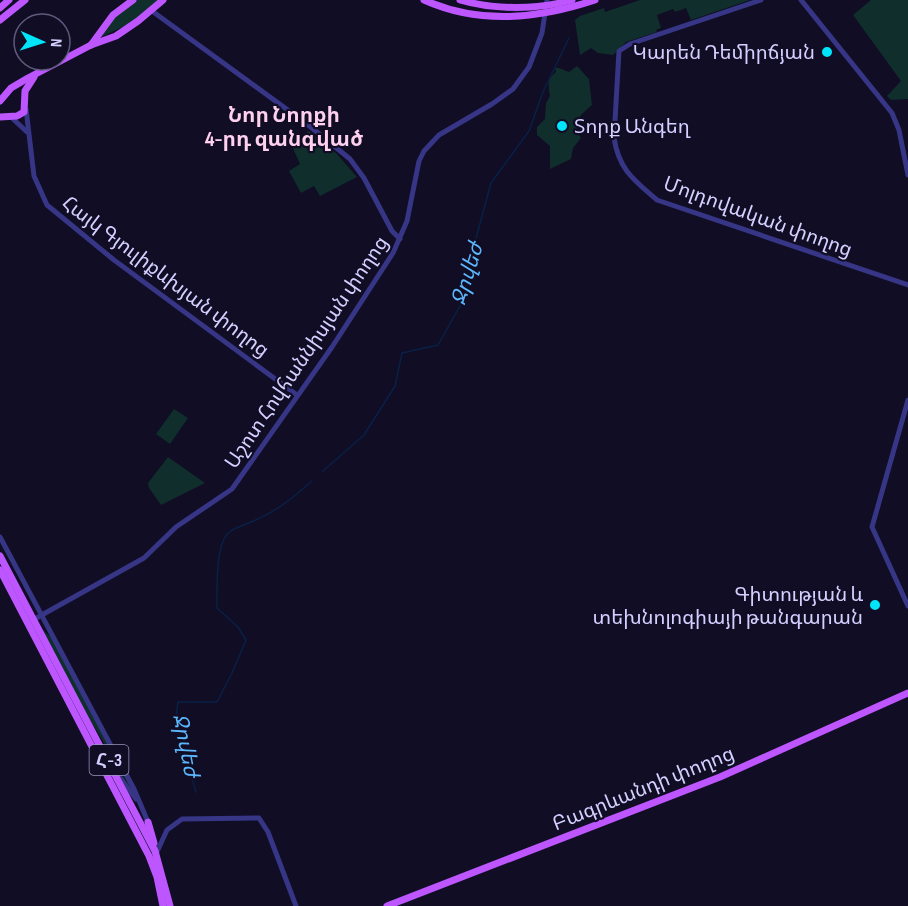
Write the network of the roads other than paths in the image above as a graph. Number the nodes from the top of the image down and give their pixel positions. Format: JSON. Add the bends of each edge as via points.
{"nodes":[{"id":1,"x":9,"y":0,"type":"edge"},
{"id":2,"x":25,"y":0,"type":"edge"},
{"id":3,"x":133,"y":0,"type":"edge"},
{"id":4,"x":163,"y":0,"type":"edge"},
{"id":5,"x":424,"y":0,"type":"edge"},
{"id":6,"x":460,"y":0,"type":"edge"},
{"id":7,"x":572,"y":0,"type":"edge"},
{"id":8,"x":595,"y":0,"type":"edge"},
{"id":9,"x":761,"y":0,"type":"edge"},
{"id":10,"x":801,"y":0,"type":"edge"},
{"id":11,"x":546,"y":3,"type":"edge"},
{"id":12,"x":0,"y":8,"type":"edge"},
{"id":13,"x":152,"y":11,"type":"junction"},
{"id":14,"x":545,"y":15,"type":"junction"},
{"id":15,"x":0,"y":20,"type":"edge"},
{"id":16,"x":91,"y":45,"type":"junction"},
{"id":17,"x":36,"y":75,"type":"junction"},
{"id":18,"x":3,"y":98,"type":"edge"},
{"id":19,"x":25,"y":104,"type":"junction"},
{"id":20,"x":0,"y":117,"type":"edge"},
{"id":21,"x":10,"y":117,"type":"junction"},
{"id":22,"x":28,"y":134,"type":"junction"},
{"id":23,"x":908,"y":175,"type":"edge"},
{"id":24,"x":400,"y":239,"type":"junction"},
{"id":25,"x":908,"y":285,"type":"edge"},
{"id":26,"x":297,"y":395,"type":"junction"},
{"id":27,"x":908,"y":400,"type":"edge"},
{"id":28,"x":0,"y":537,"type":"edge"},
{"id":29,"x":0,"y":556,"type":"edge"},
{"id":30,"x":0,"y":570,"type":"edge"},
{"id":31,"x":908,"y":606,"type":"edge"},
{"id":32,"x":42,"y":615,"type":"junction"},
{"id":33,"x":30,"y":621,"type":"junction"},
{"id":34,"x":908,"y":693,"type":"edge"},
{"id":35,"x":114,"y":770,"type":"junction"},
{"id":36,"x":139,"y":803,"type":"junction"},
{"id":37,"x":148,"y":822,"type":"joint"},
{"id":38,"x":156,"y":852,"type":"junction"},
{"id":39,"x":160,"y":876,"type":"junction"},
{"id":40,"x":163,"y":906,"type":"edge"},
{"id":41,"x":170,"y":906,"type":"edge"},
{"id":42,"x":296,"y":906,"type":"edge"},
{"id":43,"x":387,"y":906,"type":"edge"}],
"edges":[{"from":1,"to":12,"type":"main road"},
{"from":2,"to":15,"type":"main road"},
{"from":3,"to":16,"type":"main road","via":[[113,15]]},
{"from":4,"to":13,"type":"main road"},
{"from":5,"to":14,"type":"main road","via":[[478,16]]},
{"from":6,"to":11,"type":"main road","via":[[494,6]]},
{"from":7,"to":11,"type":"main road"},
{"from":8,"to":14,"type":"main road"},
{"from":9,"to":25,"type":"street","name":"Մոլդովական փողոց","via":[[619,51],[614,138],[624,169],[657,200]]},
{"from":10,"to":23,"type":"street","via":[[892,113]]},
{"from":11,"to":14,"type":"street","name":"Աշոտ Հովհաննիսյան փողոց"},
{"from":13,"to":16,"type":"main road","via":[[116,36]]},
{"from":13,"to":24,"type":"street","via":[[350,159]]},
{"from":14,"to":24,"type":"street","name":"Աշոտ Հովհաննիսյան փողոց","via":[[536,54],[520,80],[501,98],[440,135],[424,151],[418,161]]},
{"from":16,"to":17,"type":"main road"},
{"from":17,"to":18,"type":"main road","via":[[11,88]]},
{"from":17,"to":19,"type":"main road","via":[[27,85]]},
{"from":18,"to":19,"type":"main road","via":[[16,92]]},
{"from":18,"to":21,"type":"main road","via":[[2,109]]},
{"from":19,"to":21,"type":"main road","via":[[20,115]]},
{"from":19,"to":22,"type":"street","name":"Հայկ Գյուլիքևխյան փողոց"},
{"from":20,"to":21,"type":"main road"},
{"from":21,"to":22,"type":"street"},
{"from":22,"to":26,"type":"street","name":"Հայկ Գյուլիքևխյան փողոց","via":[[34,176],[47,205],[114,260]]},
{"from":24,"to":26,"type":"street","name":"Աշոտ Հովհաննիսյան փողոց"},
{"from":26,"to":32,"type":"street","name":"Աշոտ Հովհաննիսյան փողոց","via":[[232,489],[176,527],[144,558]]},
{"from":27,"to":31,"type":"street","via":[[872,527]]},
{"from":28,"to":32,"type":"street"},
{"from":29,"to":33,"type":"main road","number":"Հ-3"},
{"from":30,"to":33,"type":"main road","number":"Հ-3"},
{"from":32,"to":33,"type":"street","name":"Աշոտ Հովհաննիսյան փողոց"},
{"from":32,"to":36,"type":"street"},
{"from":33,"to":35,"type":"main road","number":"Հ-3"},
{"from":33,"to":39,"type":"main road","number":"Հ-3"},
{"from":34,"to":43,"type":"main road","name":"Բագրևանդի փողոց","via":[[720,777]]},
{"from":35,"to":36,"type":"street"},
{"from":35,"to":38,"type":"main road","number":"Հ-3"},
{"from":36,"to":37,"type":"street"},
{"from":37,"to":38,"type":"main road"},
{"from":38,"to":39,"type":"main road","number":"Հ-3"},
{"from":38,"to":42,"type":"street","via":[[167,831],[182,819],[259,818]]},
{"from":39,"to":40,"type":"main road","number":"Հ-3"},
{"from":39,"to":41,"type":"main road","number":"Հ-3"}]}
